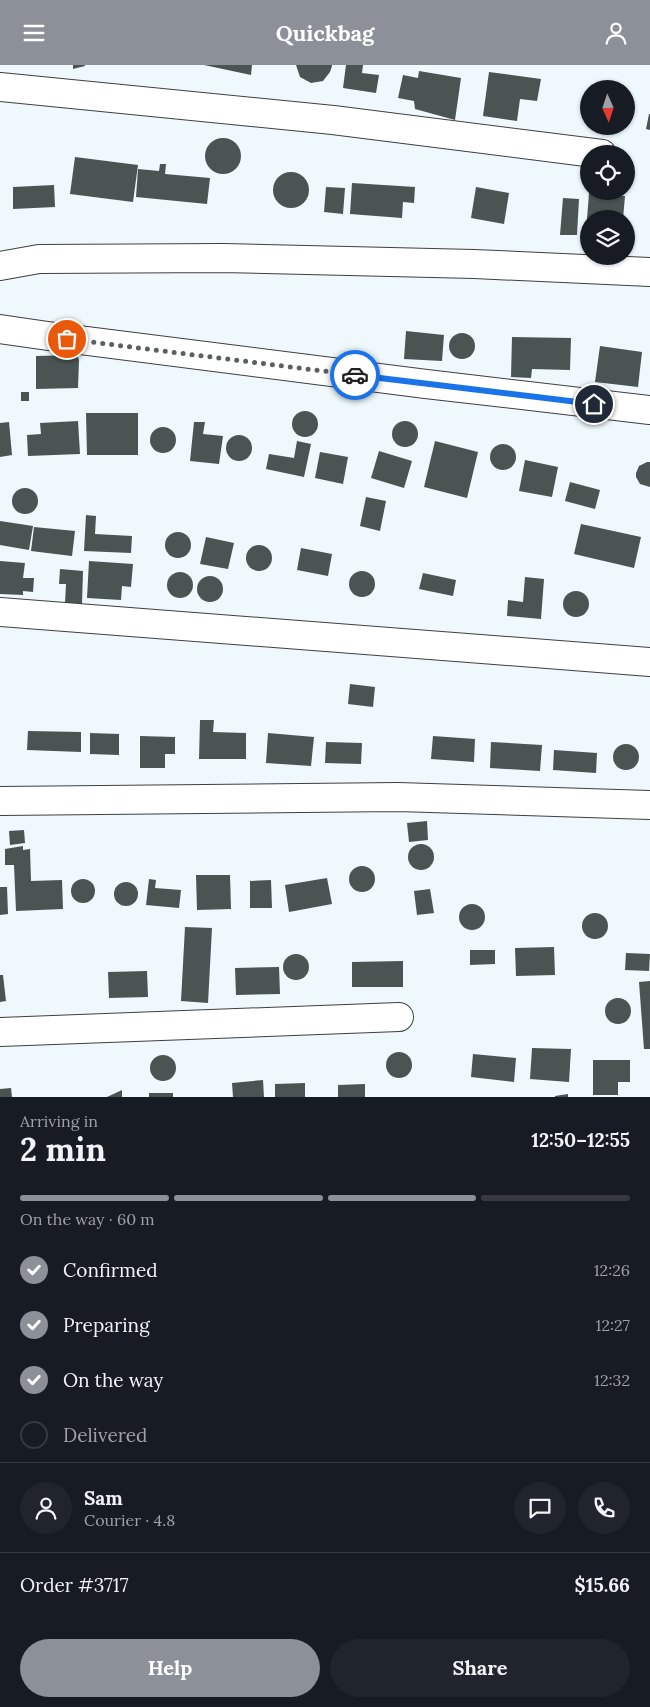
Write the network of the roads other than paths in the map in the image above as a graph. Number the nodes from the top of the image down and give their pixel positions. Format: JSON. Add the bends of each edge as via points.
{"nodes":[{"id":1,"x":0,"y":87,"type":"edge"},
{"id":2,"x":580,"y":151,"type":"edge"},
{"id":3,"x":0,"y":266,"type":"edge"},
{"id":4,"x":650,"y":272,"type":"edge"},
{"id":5,"x":0,"y":329,"type":"edge"},
{"id":6,"x":650,"y":410,"type":"edge"},
{"id":7,"x":0,"y":612,"type":"edge"},
{"id":8,"x":650,"y":662,"type":"edge"},
{"id":9,"x":0,"y":801,"type":"edge"},
{"id":10,"x":650,"y":805,"type":"edge"},
{"id":11,"x":399,"y":1017,"type":"dead end"},
{"id":12,"x":0,"y":1032,"type":"edge"}],
"edges":[{"from":1,"to":2,"type":"street","via":[[333,120]]},
{"from":3,"to":4,"type":"street","via":[[39,259],[223,258]]},
{"from":5,"to":6,"type":"street"},
{"from":7,"to":8,"type":"street"},
{"from":9,"to":10,"type":"street","via":[[398,797]]},
{"from":11,"to":12,"type":"street"}]}
